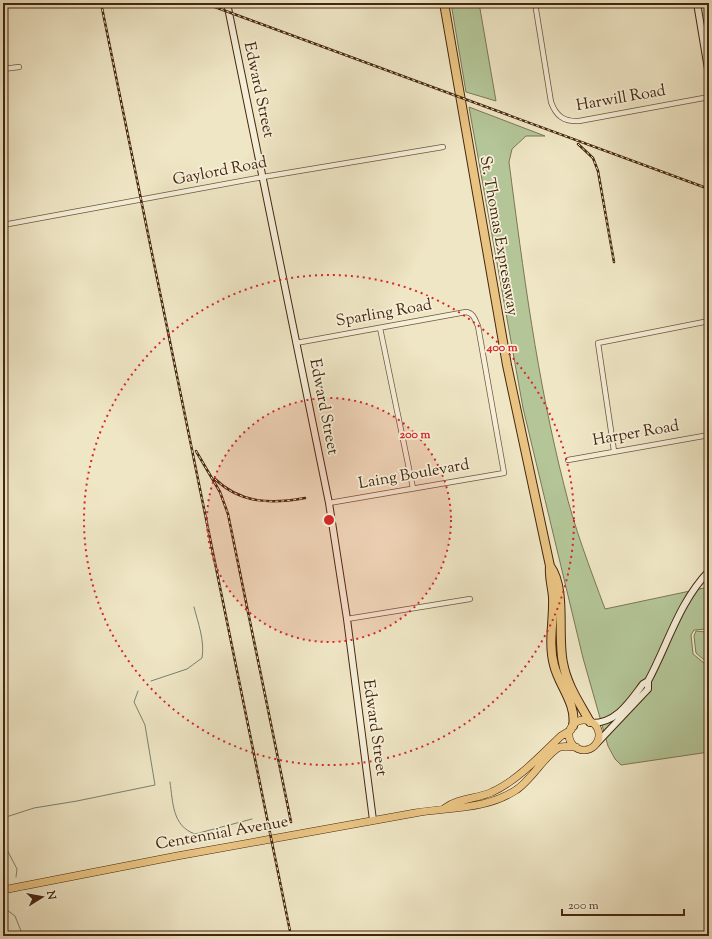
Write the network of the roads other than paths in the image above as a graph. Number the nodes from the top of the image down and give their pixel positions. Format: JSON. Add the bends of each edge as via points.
{"nodes":[{"id":1,"x":227,"y":3,"type":"edge"},
{"id":2,"x":444,"y":3,"type":"edge"},
{"id":3,"x":535,"y":3,"type":"edge"},
{"id":4,"x":698,"y":3,"type":"edge"},
{"id":5,"x":19,"y":67,"type":"dead end"},
{"id":6,"x":3,"y":69,"type":"edge"},
{"id":7,"x":709,"y":75,"type":"edge"},
{"id":8,"x":709,"y":97,"type":"edge"},
{"id":9,"x":443,"y":147,"type":"dead end"},
{"id":10,"x":263,"y":177,"type":"junction"},
{"id":11,"x":3,"y":225,"type":"edge"},
{"id":12,"x":709,"y":321,"type":"edge"},
{"id":13,"x":380,"y":328,"type":"junction"},
{"id":14,"x":296,"y":343,"type":"junction"},
{"id":15,"x":709,"y":435,"type":"edge"},
{"id":16,"x":614,"y":451,"type":"junction"},
{"id":17,"x":568,"y":460,"type":"dead end"},
{"id":18,"x":504,"y":473,"type":"joint"},
{"id":19,"x":413,"y":488,"type":"junction"},
{"id":20,"x":329,"y":503,"type":"junction"},
{"id":21,"x":550,"y":566,"type":"junction"},
{"id":22,"x":709,"y":571,"type":"edge"},
{"id":23,"x":470,"y":599,"type":"dead end"},
{"id":24,"x":347,"y":619,"type":"junction"},
{"id":25,"x":648,"y":681,"type":"junction"},
{"id":26,"x":591,"y":722,"type":"junction"},
{"id":27,"x":572,"y":728,"type":"junction"},
{"id":28,"x":597,"y":743,"type":"junction"},
{"id":29,"x":576,"y":747,"type":"junction"},
{"id":30,"x":445,"y":808,"type":"junction"},
{"id":31,"x":374,"y":820,"type":"junction"},
{"id":32,"x":3,"y":890,"type":"edge"}],
"edges":[{"from":1,"to":10,"type":"street","name":"Edward Street"},
{"from":2,"to":21,"type":"highway","name":"St. Thomas Expressway","via":[[507,365]]},
{"from":3,"to":8,"type":"street","name":"Harwill Road","via":[[551,102],[562,118],[580,121]]},
{"from":4,"to":7,"type":"street"},
{"from":5,"to":6,"type":"street"},
{"from":9,"to":10,"type":"street","name":"Gaylord Road"},
{"from":10,"to":11,"type":"street","name":"Gaylord Road"},
{"from":10,"to":14,"type":"street","name":"Edward Street"},
{"from":12,"to":16,"type":"street","via":[[598,343]]},
{"from":13,"to":14,"type":"street","name":"Sparling Road"},
{"from":13,"to":18,"type":"street","name":"Sparling Road","via":[[466,312],[474,317],[478,326]]},
{"from":13,"to":19,"type":"street"},
{"from":14,"to":20,"type":"street","name":"Edward Street"},
{"from":15,"to":16,"type":"street","name":"Harper Road"},
{"from":16,"to":17,"type":"street","name":"Harper Road"},
{"from":18,"to":19,"type":"street","name":"Laing Boulevard"},
{"from":19,"to":20,"type":"street","name":"Laing Boulevard"},
{"from":20,"to":24,"type":"street","name":"Edward Street"},
{"from":21,"to":26,"type":"highway","name":"St. Thomas Expressway","via":[[556,574],[559,594],[565,675],[571,690]]},
{"from":21,"to":27,"type":"highway","name":"St. Thomas Expressway","via":[[553,598],[552,656],[556,675],[572,707]]},
{"from":22,"to":25,"type":"street","via":[[683,605]]},
{"from":23,"to":24,"type":"street"},
{"from":24,"to":31,"type":"street","name":"Edward Street"},
{"from":25,"to":26,"type":"street","via":[[613,718],[603,722]]},
{"from":25,"to":28,"type":"street","via":[[648,689]]},
{"from":26,"to":27,"type":"main road","via":[[581,721]]},
{"from":26,"to":28,"type":"main road","via":[[598,729]]},
{"from":27,"to":29,"type":"main road","via":[[570,740]]},
{"from":27,"to":30,"type":"main road","name":"Centennial Avenue","via":[[503,786],[485,795],[451,803]]},
{"from":28,"to":29,"type":"main road","via":[[585,750]]},
{"from":29,"to":30,"type":"main road","name":"Centennial Avenue","via":[[561,747],[555,751],[526,783],[504,797],[452,810]]},
{"from":30,"to":31,"type":"main road","name":"Centennial Avenue"},
{"from":31,"to":32,"type":"main road","name":"Centennial Avenue"}]}
